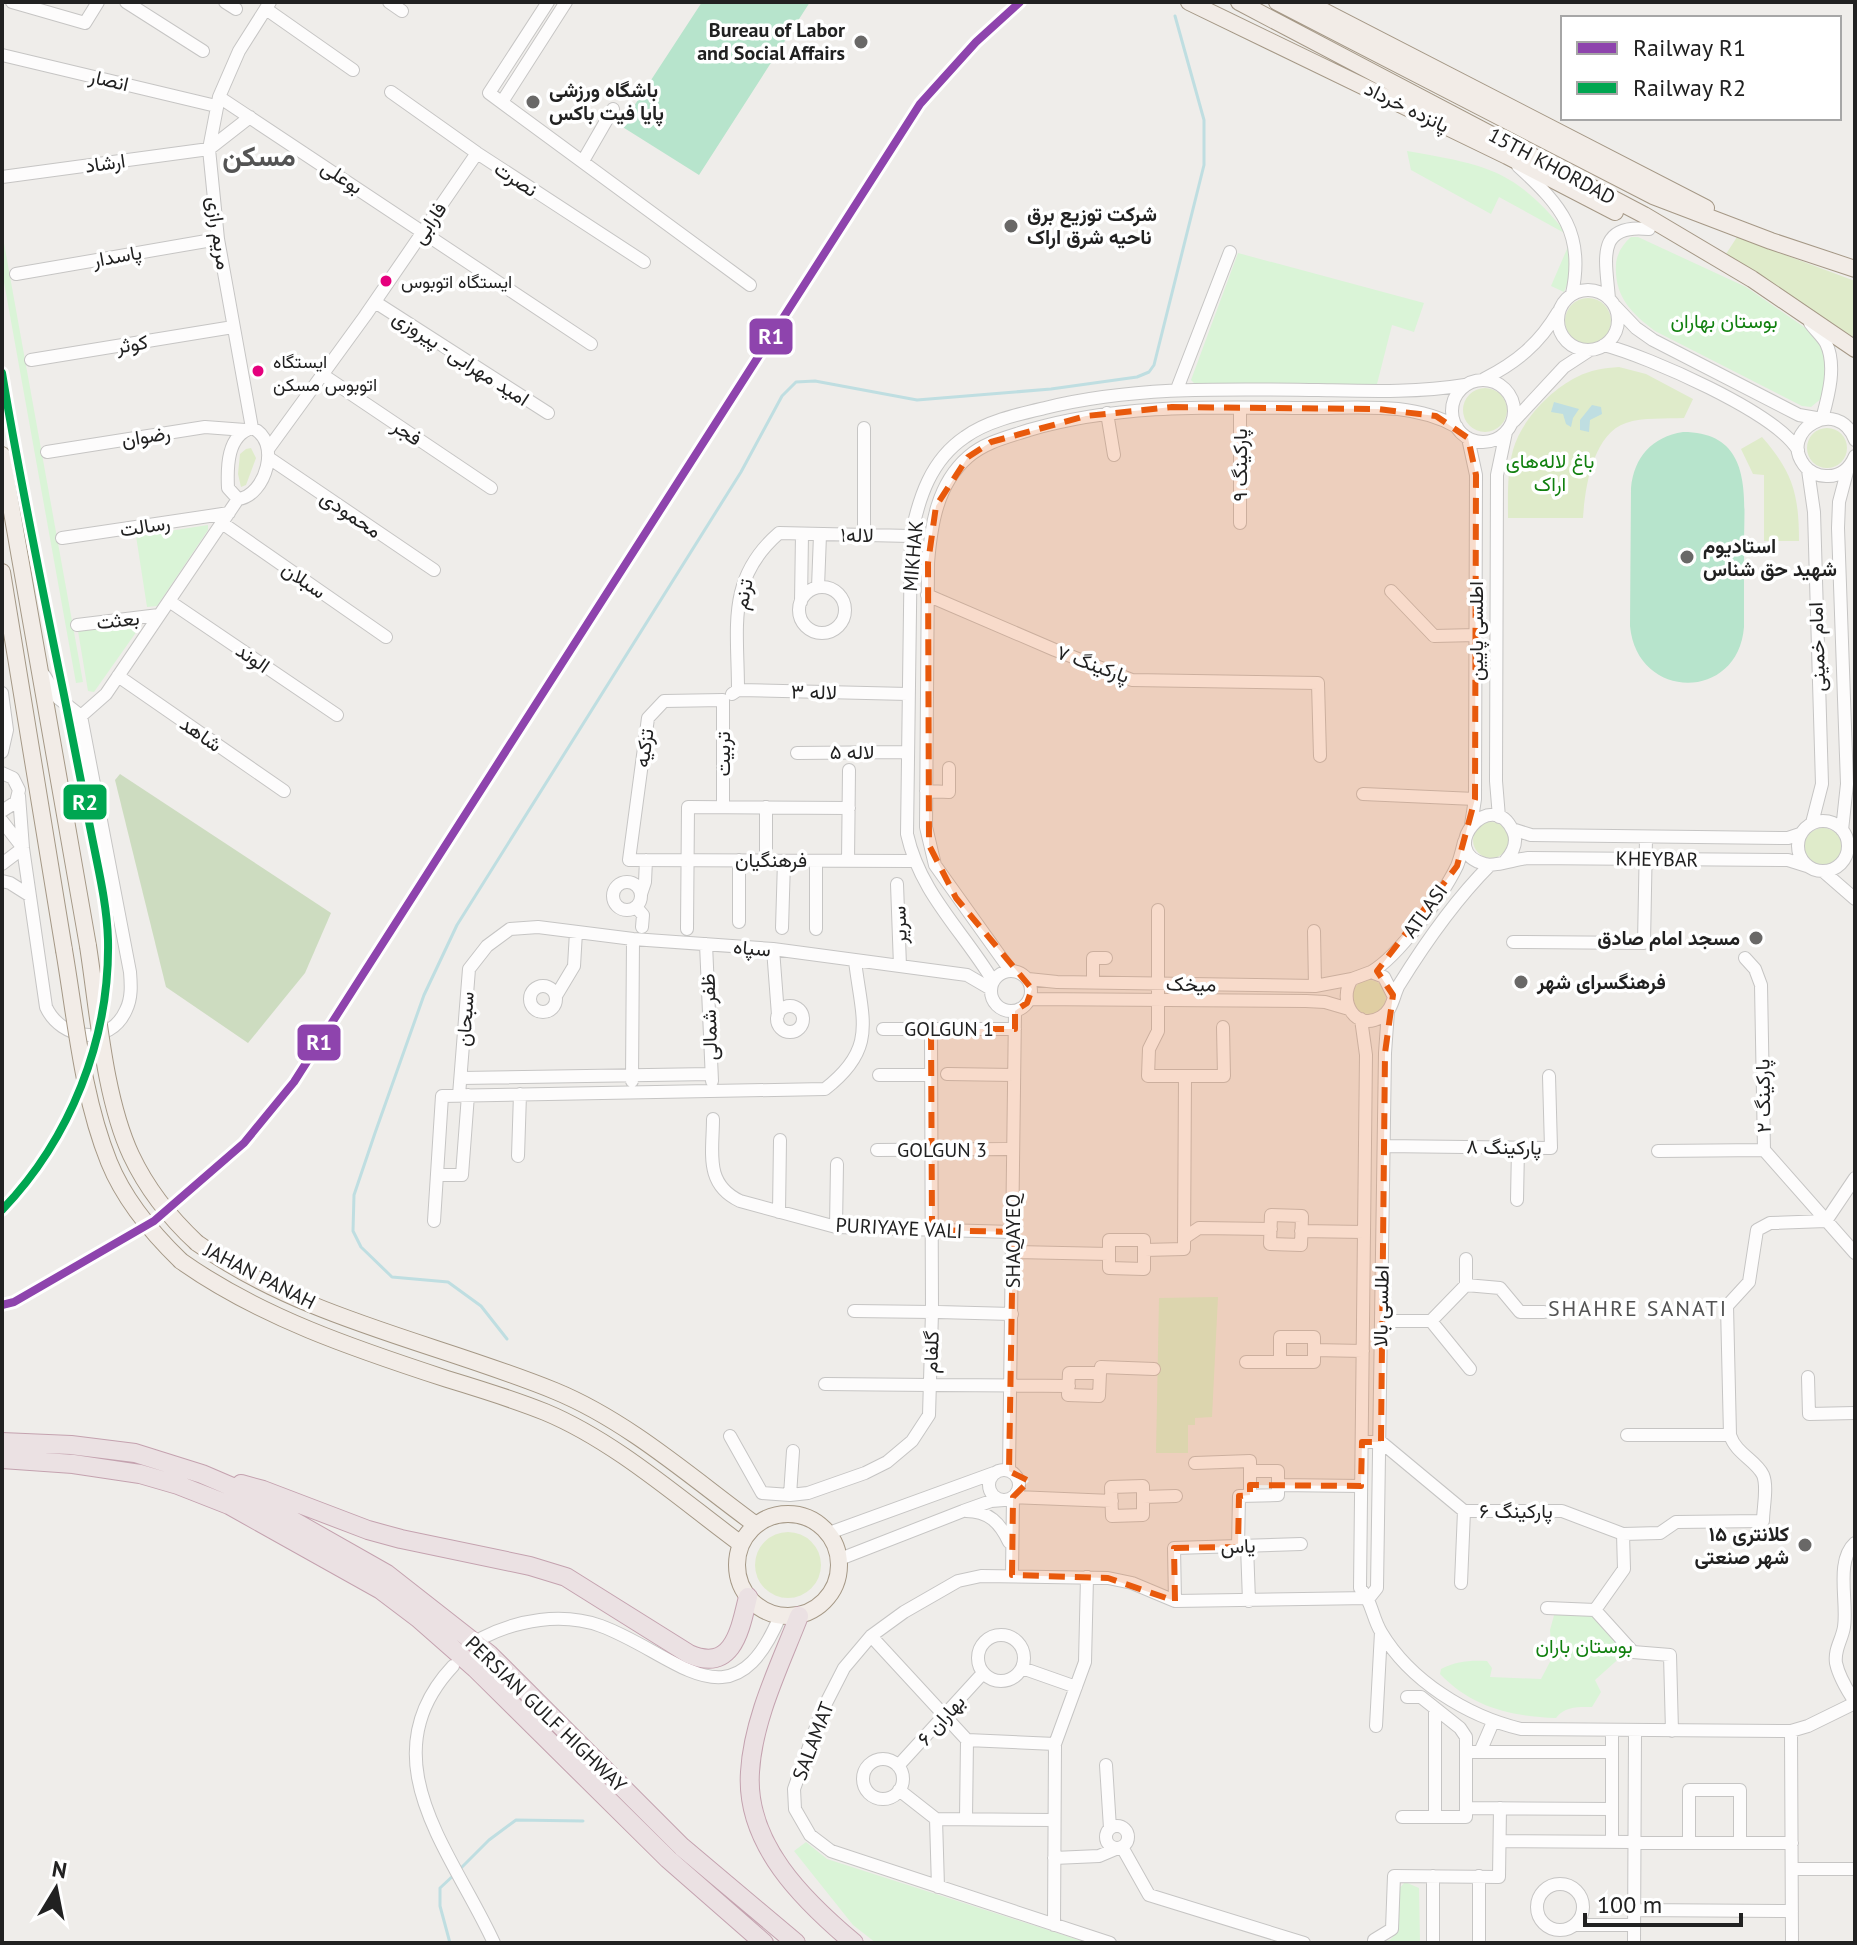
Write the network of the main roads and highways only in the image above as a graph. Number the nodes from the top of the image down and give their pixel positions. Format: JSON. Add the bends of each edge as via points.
{"nodes":[{"id":1,"x":1189,"y":2,"type":"edge"},
{"id":2,"x":1239,"y":2,"type":"edge"},
{"id":3,"x":1277,"y":2,"type":"edge"},
{"id":4,"x":1306,"y":2,"type":"edge"},
{"id":5,"x":1771,"y":241,"type":"junction"},
{"id":6,"x":1855,"y":269,"type":"edge"},
{"id":7,"x":1752,"y":279,"type":"junction"},
{"id":8,"x":1855,"y":349,"type":"edge"},
{"id":9,"x":2,"y":455,"type":"edge"},
{"id":10,"x":2,"y":572,"type":"edge"},
{"id":11,"x":2,"y":1442,"type":"edge"},
{"id":12,"x":2,"y":1459,"type":"edge"},
{"id":13,"x":202,"y":1474,"type":"junction"},
{"id":14,"x":756,"y":1525,"type":"junction"},
{"id":15,"x":741,"y":1544,"type":"junction"},
{"id":16,"x":748,"y":1597,"type":"junction"},
{"id":17,"x":790,"y":1616,"type":"junction"},
{"id":18,"x":764,"y":1943,"type":"edge"},
{"id":19,"x":796,"y":1943,"type":"edge"},
{"id":20,"x":854,"y":1943,"type":"edge"}],
"edges":[{"from":1,"to":7,"type":"main road","name":"پانزده خرداد"},
{"from":2,"to":7,"type":"main road","name":"15TH KHORDAD","via":[[1644,215]]},
{"from":3,"to":5,"type":"main road","name":"15TH KHORDAD","via":[[1653,196]]},
{"from":4,"to":5,"type":"main road"},
{"from":5,"to":6,"type":"main road","name":"15TH KHORDAD"},
{"from":7,"to":8,"type":"main road","name":"15TH KHORDAD"},
{"from":9,"to":14,"type":"main road","name":"JAHAN PANAH","bridge":true,"via":[[112,1088],[131,1155],[174,1222],[222,1261],[283,1293],[558,1392],[602,1415]]},
{"from":10,"to":15,"type":"main road","name":"JAHAN PANAH","bridge":true,"via":[[94,1117],[109,1164],[157,1238],[209,1281],[273,1314],[548,1413],[621,1456]]},
{"from":11,"to":13,"type":"highway","name":"PERSIAN GULF HIGHWAY","via":[[135,1453]]},
{"from":12,"to":18,"type":"highway","name":"PERSIAN GULF HIGHWAY","via":[[73,1464],[178,1485],[229,1505],[381,1590],[476,1669],[668,1859]]},
{"from":13,"to":16,"type":"highway","via":[[390,1536],[566,1577],[702,1660],[730,1650]]},
{"from":13,"to":19,"type":"highway","name":"PERSIAN GULF HIGHWAY","via":[[350,1551],[428,1604],[530,1693],[682,1847]]},
{"from":14,"to":15,"type":"main road"},
{"from":14,"to":17,"type":"main road","via":[[790,1514],[815,1522],[829,1533],[840,1559],[830,1595],[817,1608]]},
{"from":15,"to":16,"type":"main road","via":[[737,1572]]},
{"from":16,"to":17,"type":"main road","via":[[762,1610]]},
{"from":17,"to":20,"type":"highway","via":[[756,1737],[749,1773],[752,1807],[768,1850],[813,1908]]}]}
